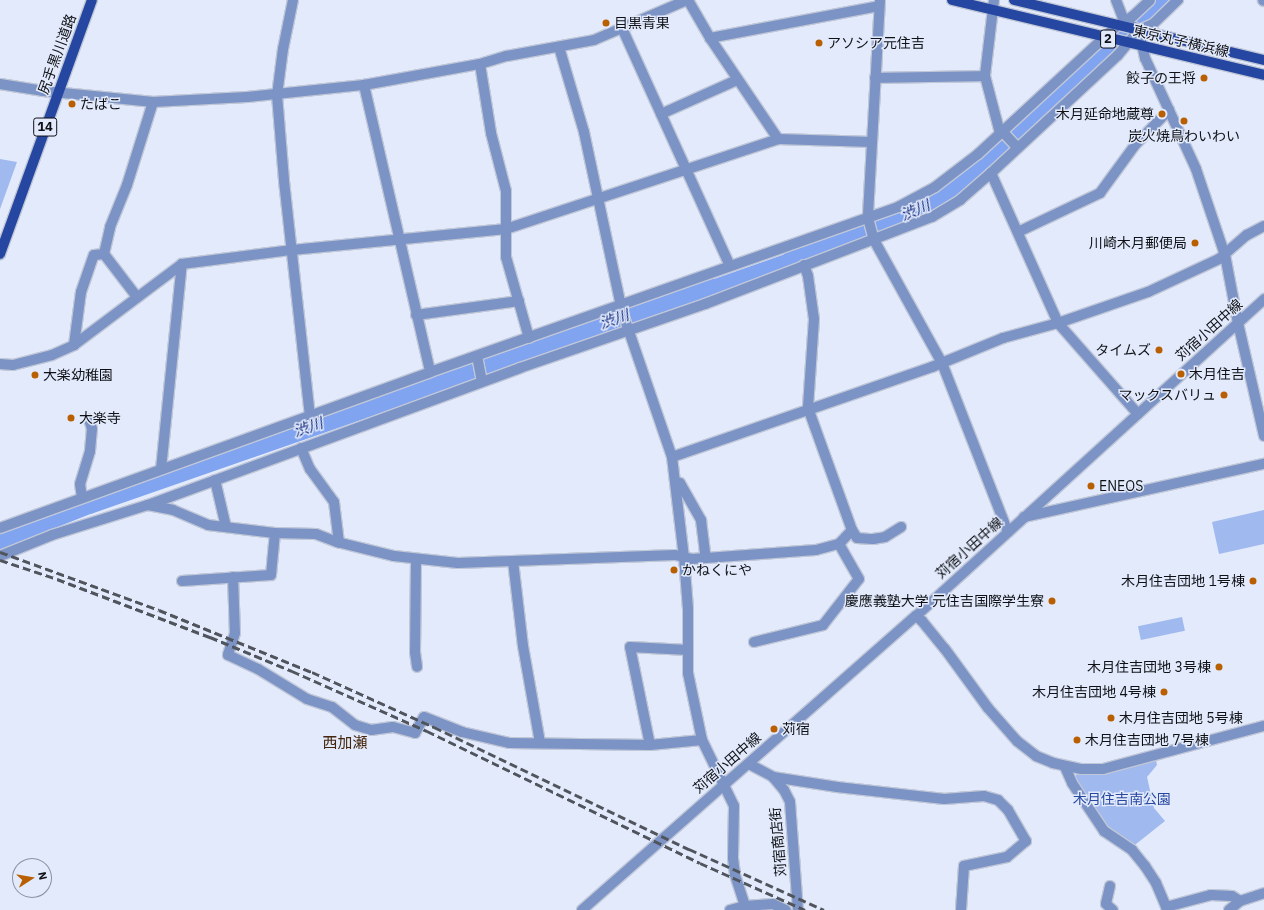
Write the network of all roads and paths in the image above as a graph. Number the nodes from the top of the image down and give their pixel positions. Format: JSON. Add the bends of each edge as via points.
{"nodes":[{"id":1,"x":92,"y":0,"type":"edge"},
{"id":2,"x":293,"y":0,"type":"edge"},
{"id":3,"x":687,"y":0,"type":"edge"},
{"id":4,"x":954,"y":0,"type":"edge"},
{"id":5,"x":1014,"y":0,"type":"edge"},
{"id":6,"x":1116,"y":0,"type":"edge"},
{"id":7,"x":1150,"y":0,"type":"edge"},
{"id":8,"x":1178,"y":0,"type":"edge"},
{"id":9,"x":675,"y":2,"type":"edge"},
{"id":10,"x":880,"y":3,"type":"edge"},
{"id":11,"x":994,"y":5,"type":"edge"},
{"id":12,"x":1121,"y":23,"type":"junction"},
{"id":13,"x":622,"y":28,"type":"junction"},
{"id":14,"x":1139,"y":30,"type":"junction"},
{"id":15,"x":710,"y":38,"type":"junction"},
{"id":16,"x":1105,"y":38,"type":"junction"},
{"id":17,"x":1128,"y":43,"type":"junction"},
{"id":18,"x":1142,"y":46,"type":"junction"},
{"id":19,"x":559,"y":47,"type":"junction"},
{"id":20,"x":1264,"y":60,"type":"edge"},
{"id":21,"x":480,"y":64,"type":"junction"},
{"id":22,"x":1264,"y":75,"type":"edge"},
{"id":23,"x":985,"y":76,"type":"junction"},
{"id":24,"x":875,"y":78,"type":"junction"},
{"id":25,"x":737,"y":80,"type":"junction"},
{"id":26,"x":0,"y":84,"type":"edge"},
{"id":27,"x":364,"y":85,"type":"junction"},
{"id":28,"x":58,"y":93,"type":"junction"},
{"id":29,"x":277,"y":95,"type":"junction"},
{"id":30,"x":153,"y":102,"type":"junction"},
{"id":31,"x":1169,"y":110,"type":"junction"},
{"id":32,"x":661,"y":114,"type":"junction"},
{"id":33,"x":1001,"y":132,"type":"junction"},
{"id":34,"x":778,"y":139,"type":"junction"},
{"id":35,"x":872,"y":142,"type":"junction"},
{"id":36,"x":1018,"y":148,"type":"junction"},
{"id":37,"x":687,"y":169,"type":"junction"},
{"id":38,"x":991,"y":173,"type":"junction"},
{"id":39,"x":598,"y":197,"type":"junction"},
{"id":40,"x":868,"y":218,"type":"junction"},
{"id":41,"x":1264,"y":226,"type":"edge"},
{"id":42,"x":506,"y":229,"type":"junction"},
{"id":43,"x":1018,"y":232,"type":"junction"},
{"id":44,"x":399,"y":240,"type":"junction"},
{"id":45,"x":874,"y":240,"type":"junction"},
{"id":46,"x":292,"y":250,"type":"junction"},
{"id":47,"x":0,"y":254,"type":"edge"},
{"id":48,"x":104,"y":254,"type":"junction"},
{"id":49,"x":1225,"y":255,"type":"junction"},
{"id":50,"x":182,"y":264,"type":"junction"},
{"id":51,"x":804,"y":265,"type":"junction"},
{"id":52,"x":730,"y":266,"type":"junction"},
{"id":53,"x":137,"y":298,"type":"junction"},
{"id":54,"x":1264,"y":299,"type":"edge"},
{"id":55,"x":519,"y":301,"type":"junction"},
{"id":56,"x":621,"y":308,"type":"junction"},
{"id":57,"x":416,"y":314,"type":"junction"},
{"id":58,"x":1058,"y":323,"type":"junction"},
{"id":59,"x":1238,"y":323,"type":"junction"},
{"id":60,"x":628,"y":328,"type":"junction"},
{"id":61,"x":529,"y":338,"type":"junction"},
{"id":62,"x":74,"y":345,"type":"junction"},
{"id":63,"x":477,"y":359,"type":"junction"},
{"id":64,"x":942,"y":363,"type":"junction"},
{"id":65,"x":0,"y":364,"type":"edge"},
{"id":66,"x":430,"y":372,"type":"junction"},
{"id":67,"x":481,"y":380,"type":"junction"},
{"id":68,"x":808,"y":408,"type":"junction"},
{"id":69,"x":1138,"y":414,"type":"junction"},
{"id":70,"x":310,"y":416,"type":"junction"},
{"id":71,"x":90,"y":419,"type":"dead end"},
{"id":72,"x":1264,"y":436,"type":"edge"},
{"id":73,"x":301,"y":448,"type":"junction"},
{"id":74,"x":672,"y":457,"type":"junction"},
{"id":75,"x":1264,"y":464,"type":"edge"},
{"id":76,"x":161,"y":469,"type":"junction"},
{"id":77,"x":215,"y":480,"type":"junction"},
{"id":78,"x":675,"y":482,"type":"junction"},
{"id":79,"x":82,"y":498,"type":"junction"},
{"id":80,"x":148,"y":505,"type":"junction"},
{"id":81,"x":1024,"y":517,"type":"junction"},
{"id":82,"x":226,"y":527,"type":"junction"},
{"id":83,"x":901,"y":527,"type":"dead end"},
{"id":84,"x":0,"y":528,"type":"edge"},
{"id":85,"x":852,"y":530,"type":"junction"},
{"id":86,"x":1008,"y":532,"type":"junction"},
{"id":87,"x":275,"y":534,"type":"junction"},
{"id":88,"x":340,"y":543,"type":"junction"},
{"id":89,"x":839,"y":544,"type":"junction"},
{"id":90,"x":0,"y":556,"type":"edge"},
{"id":91,"x":684,"y":557,"type":"junction"},
{"id":92,"x":706,"y":558,"type":"junction"},
{"id":93,"x":416,"y":559,"type":"junction"},
{"id":94,"x":513,"y":561,"type":"junction"},
{"id":95,"x":233,"y":577,"type":"junction"},
{"id":96,"x":182,"y":580,"type":"dead end"},
{"id":97,"x":916,"y":616,"type":"junction"},
{"id":98,"x":754,"y":642,"type":"dead end"},
{"id":99,"x":688,"y":650,"type":"junction"},
{"id":100,"x":417,"y":667,"type":"dead end"},
{"id":101,"x":1264,"y":726,"type":"edge"},
{"id":102,"x":702,"y":740,"type":"junction"},
{"id":103,"x":540,"y":742,"type":"junction"},
{"id":104,"x":650,"y":745,"type":"junction"},
{"id":105,"x":749,"y":764,"type":"junction"},
{"id":106,"x":1065,"y":767,"type":"junction"},
{"id":107,"x":773,"y":777,"type":"junction"},
{"id":108,"x":724,"y":784,"type":"junction"},
{"id":109,"x":1110,"y":886,"type":"dead end"},
{"id":110,"x":1264,"y":893,"type":"edge"},
{"id":111,"x":1240,"y":900,"type":"junction"},
{"id":112,"x":745,"y":906,"type":"junction"},
{"id":113,"x":582,"y":910,"type":"edge"},
{"id":114,"x":730,"y":910,"type":"edge"},
{"id":115,"x":786,"y":910,"type":"edge"},
{"id":116,"x":798,"y":910,"type":"edge"},
{"id":117,"x":961,"y":910,"type":"edge"},
{"id":118,"x":1113,"y":910,"type":"edge"},
{"id":119,"x":1229,"y":910,"type":"edge"}],
"edges":[{"from":1,"to":28,"type":"main road","name":"尻手黒川道路","number":"14"},
{"from":2,"to":29,"type":"street","via":[[282,49]]},
{"from":3,"to":9,"type":"street"},
{"from":3,"to":15,"type":"street"},
{"from":4,"to":11,"type":"main road","name":"東京丸子横浜線","number":"2"},
{"from":5,"to":12,"type":"main road","name":"東京丸子横浜線","number":"2"},
{"from":6,"to":12,"type":"street"},
{"from":7,"to":12,"type":"street"},
{"from":8,"to":14,"type":"street","via":[[1152,24]]},
{"from":9,"to":13,"type":"street"},
{"from":10,"to":15,"type":"street"},
{"from":10,"to":24,"type":"street"},
{"from":11,"to":16,"type":"main road","name":"東京丸子横浜線","number":"2"},
{"from":11,"to":23,"type":"street"},
{"from":12,"to":14,"type":"main road","name":"東京丸子横浜線","number":"2"},
{"from":12,"to":16,"type":"street"},
{"from":13,"to":19,"type":"street","via":[[594,40]]},
{"from":13,"to":32,"type":"street"},
{"from":14,"to":17,"type":"street"},
{"from":14,"to":18,"type":"street"},
{"from":14,"to":20,"type":"main road","name":"東京丸子横浜線","number":"2"},
{"from":15,"to":25,"type":"street"},
{"from":16,"to":17,"type":"main road","name":"東京丸子横浜線","number":"2"},
{"from":16,"to":33,"type":"street"},
{"from":17,"to":18,"type":"main road","name":"東京丸子横浜線","number":"2"},
{"from":17,"to":36,"type":"street"},
{"from":18,"to":22,"type":"main road","name":"東京丸子横浜線","number":"2"},
{"from":18,"to":31,"type":"street"},
{"from":19,"to":21,"type":"street","via":[[507,56]]},
{"from":19,"to":39,"type":"street","via":[[584,132]]},
{"from":21,"to":27,"type":"street"},
{"from":21,"to":42,"type":"street","via":[[491,133],[506,191]]},
{"from":23,"to":24,"type":"street"},
{"from":23,"to":33,"type":"street"},
{"from":24,"to":35,"type":"street"},
{"from":25,"to":32,"type":"street"},
{"from":25,"to":34,"type":"street"},
{"from":26,"to":28,"type":"street"},
{"from":27,"to":29,"type":"street"},
{"from":27,"to":44,"type":"street"},
{"from":28,"to":30,"type":"street"},
{"from":28,"to":47,"type":"main road","name":"尻手黒川道路","number":"14"},
{"from":29,"to":30,"type":"street"},
{"from":29,"to":46,"type":"street"},
{"from":30,"to":48,"type":"street","via":[[127,185],[110,227]]},
{"from":31,"to":43,"type":"street","via":[[1135,144],[1100,193]]},
{"from":31,"to":49,"type":"street","via":[[1196,169]]},
{"from":32,"to":37,"type":"street"},
{"from":33,"to":36,"type":"street"},
{"from":33,"to":40,"type":"street","via":[[978,154],[935,187],[898,207]]},
{"from":34,"to":35,"type":"street"},
{"from":34,"to":37,"type":"street"},
{"from":35,"to":40,"type":"street"},
{"from":36,"to":38,"type":"street"},
{"from":37,"to":39,"type":"street"},
{"from":37,"to":52,"type":"street"},
{"from":38,"to":43,"type":"street"},
{"from":38,"to":45,"type":"street","via":[[960,200],[932,217]]},
{"from":39,"to":42,"type":"street"},
{"from":39,"to":56,"type":"street"},
{"from":40,"to":45,"type":"street"},
{"from":40,"to":52,"type":"street"},
{"from":41,"to":49,"type":"street","via":[[1247,235]]},
{"from":42,"to":44,"type":"street"},
{"from":42,"to":55,"type":"street","via":[[506,257]]},
{"from":43,"to":58,"type":"street"},
{"from":44,"to":46,"type":"street"},
{"from":44,"to":57,"type":"street"},
{"from":45,"to":51,"type":"street"},
{"from":45,"to":64,"type":"street"},
{"from":46,"to":50,"type":"street"},
{"from":46,"to":70,"type":"street"},
{"from":48,"to":53,"type":"street"},
{"from":48,"to":62,"type":"street","via":[[94,255],[82,292]]},
{"from":49,"to":58,"type":"street","via":[[1148,292]]},
{"from":49,"to":59,"type":"street"},
{"from":50,"to":53,"type":"street"},
{"from":50,"to":76,"type":"street"},
{"from":51,"to":60,"type":"street","via":[[698,307],[642,327]]},
{"from":51,"to":68,"type":"street","via":[[814,319]]},
{"from":52,"to":56,"type":"street"},
{"from":53,"to":62,"type":"street"},
{"from":54,"to":59,"type":"street","name":"苅宿小田中線"},
{"from":55,"to":57,"type":"street"},
{"from":55,"to":61,"type":"street"},
{"from":56,"to":60,"type":"street"},
{"from":56,"to":61,"type":"street"},
{"from":57,"to":66,"type":"street"},
{"from":58,"to":64,"type":"street","via":[[1003,338]]},
{"from":58,"to":69,"type":"street"},
{"from":59,"to":69,"type":"street","name":"苅宿小田中線"},
{"from":59,"to":72,"type":"street"},
{"from":60,"to":67,"type":"street"},
{"from":60,"to":74,"type":"street"},
{"from":61,"to":63,"type":"street"},
{"from":62,"to":65,"type":"street","via":[[52,355],[29,361],[13,365]]},
{"from":63,"to":66,"type":"street"},
{"from":63,"to":67,"type":"street"},
{"from":64,"to":68,"type":"street"},
{"from":64,"to":86,"type":"street"},
{"from":66,"to":70,"type":"street"},
{"from":67,"to":73,"type":"street"},
{"from":68,"to":74,"type":"street"},
{"from":68,"to":85,"type":"street"},
{"from":69,"to":81,"type":"street","name":"苅宿小田中線"},
{"from":70,"to":76,"type":"street"},
{"from":71,"to":79,"type":"street","via":[[90,451],[80,484]]},
{"from":73,"to":77,"type":"street"},
{"from":73,"to":88,"type":"street","via":[[310,469],[334,502]]},
{"from":74,"to":78,"type":"street"},
{"from":75,"to":81,"type":"street"},
{"from":76,"to":79,"type":"street"},
{"from":77,"to":80,"type":"street"},
{"from":77,"to":82,"type":"street"},
{"from":78,"to":91,"type":"street"},
{"from":78,"to":92,"type":"street","via":[[680,483],[701,520]]},
{"from":79,"to":84,"type":"street"},
{"from":80,"to":82,"type":"street","via":[[173,510],[208,525]]},
{"from":80,"to":90,"type":"street","via":[[52,535]]},
{"from":81,"to":86,"type":"street","name":"苅宿小田中線"},
{"from":82,"to":87,"type":"street"},
{"from":83,"to":85,"type":"street","via":[[885,537],[873,539],[857,538]]},
{"from":85,"to":89,"type":"street"},
{"from":86,"to":97,"type":"street","name":"苅宿小田中線"},
{"from":87,"to":88,"type":"street","via":[[316,534]]},
{"from":87,"to":95,"type":"street","via":[[271,575]]},
{"from":88,"to":93,"type":"street"},
{"from":89,"to":92,"type":"street","via":[[816,550]]},
{"from":89,"to":98,"type":"street","via":[[859,579],[823,625]]},
{"from":91,"to":92,"type":"street"},
{"from":91,"to":94,"type":"street","via":[[675,555]]},
{"from":91,"to":99,"type":"street"},
{"from":93,"to":94,"type":"street","via":[[458,563]]},
{"from":93,"to":100,"type":"street"},
{"from":94,"to":103,"type":"street","via":[[523,646]]},
{"from":95,"to":96,"type":"street"},
{"from":95,"to":103,"type":"street","via":[[235,633],[228,655],[258,669],[288,689],[332,708],[355,725],[371,730],[393,727],[415,733],[424,717],[462,732],[509,743]]},
{"from":97,"to":105,"type":"street","name":"苅宿小田中線"},
{"from":97,"to":106,"type":"street","via":[[927,626],[988,708],[1017,741],[1036,756]]},
{"from":99,"to":102,"type":"street","via":[[688,673]]},
{"from":99,"to":104,"type":"street","via":[[630,647]]},
{"from":101,"to":106,"type":"street","via":[[1103,769]]},
{"from":102,"to":104,"type":"street"},
{"from":102,"to":108,"type":"street"},
{"from":103,"to":104,"type":"street"},
{"from":105,"to":107,"type":"street"},
{"from":105,"to":108,"type":"street","name":"苅宿小田中線"},
{"from":106,"to":111,"type":"street","via":[[1072,783],[1104,832],[1132,850],[1145,866],[1156,883],[1166,907],[1211,895],[1232,896]]},
{"from":107,"to":116,"type":"street","name":"苅宿商店街","via":[[790,802]]},
{"from":107,"to":117,"type":"street","via":[[885,794],[944,799],[984,796],[998,800],[1008,810],[1026,841],[1007,857],[964,866]]},
{"from":108,"to":112,"type":"street","via":[[734,806],[733,858],[735,875]]},
{"from":108,"to":113,"type":"street","name":"苅宿小田中線"},
{"from":109,"to":118,"type":"street","via":[[1106,904]]},
{"from":110,"to":111,"type":"street"},
{"from":111,"to":119,"type":"street"},
{"from":112,"to":114,"type":"street"},
{"from":112,"to":115,"type":"street","via":[[773,904]]}]}
